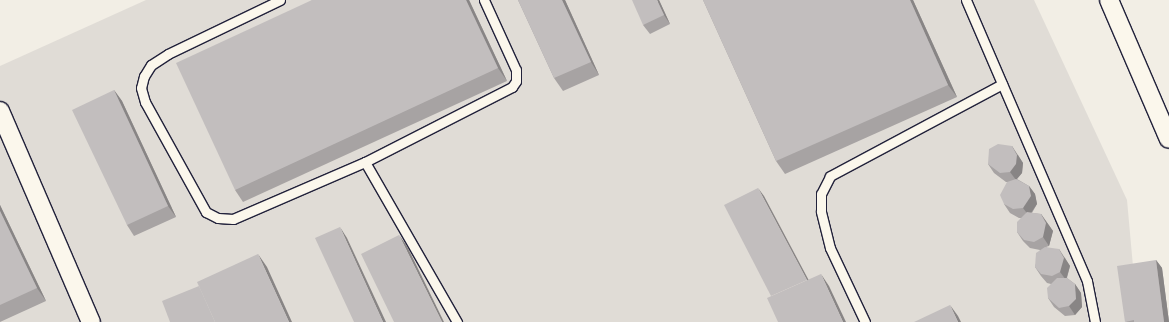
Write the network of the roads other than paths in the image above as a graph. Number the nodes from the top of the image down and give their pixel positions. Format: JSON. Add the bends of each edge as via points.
{"nodes":[{"id":1,"x":280,"y":0,"type":"edge"},
{"id":2,"x":484,"y":0,"type":"edge"},
{"id":3,"x":966,"y":0,"type":"edge"},
{"id":4,"x":1108,"y":0,"type":"edge"},
{"id":5,"x":1002,"y":84,"type":"junction"},
{"id":6,"x":0,"y":111,"type":"edge"},
{"id":7,"x":1169,"y":139,"type":"edge"},
{"id":8,"x":365,"y":162,"type":"junction"},
{"id":9,"x":91,"y":322,"type":"edge"},
{"id":10,"x":457,"y":322,"type":"edge"},
{"id":11,"x":865,"y":322,"type":"edge"},
{"id":12,"x":1095,"y":322,"type":"edge"}],
"edges":[{"from":1,"to":8,"type":"lane","via":[[168,54],[151,65],[144,76],[141,88],[145,102],[206,212],[218,218],[232,219]]},
{"from":2,"to":8,"type":"lane","via":[[516,70],[516,81],[512,87]]},
{"from":3,"to":5,"type":"lane"},
{"from":4,"to":7,"type":"street"},
{"from":5,"to":11,"type":"lane","via":[[830,176],[821,194],[821,211],[830,248]]},
{"from":5,"to":12,"type":"lane","via":[[1087,282]]},
{"from":6,"to":9,"type":"street"},
{"from":8,"to":10,"type":"lane"}]}
